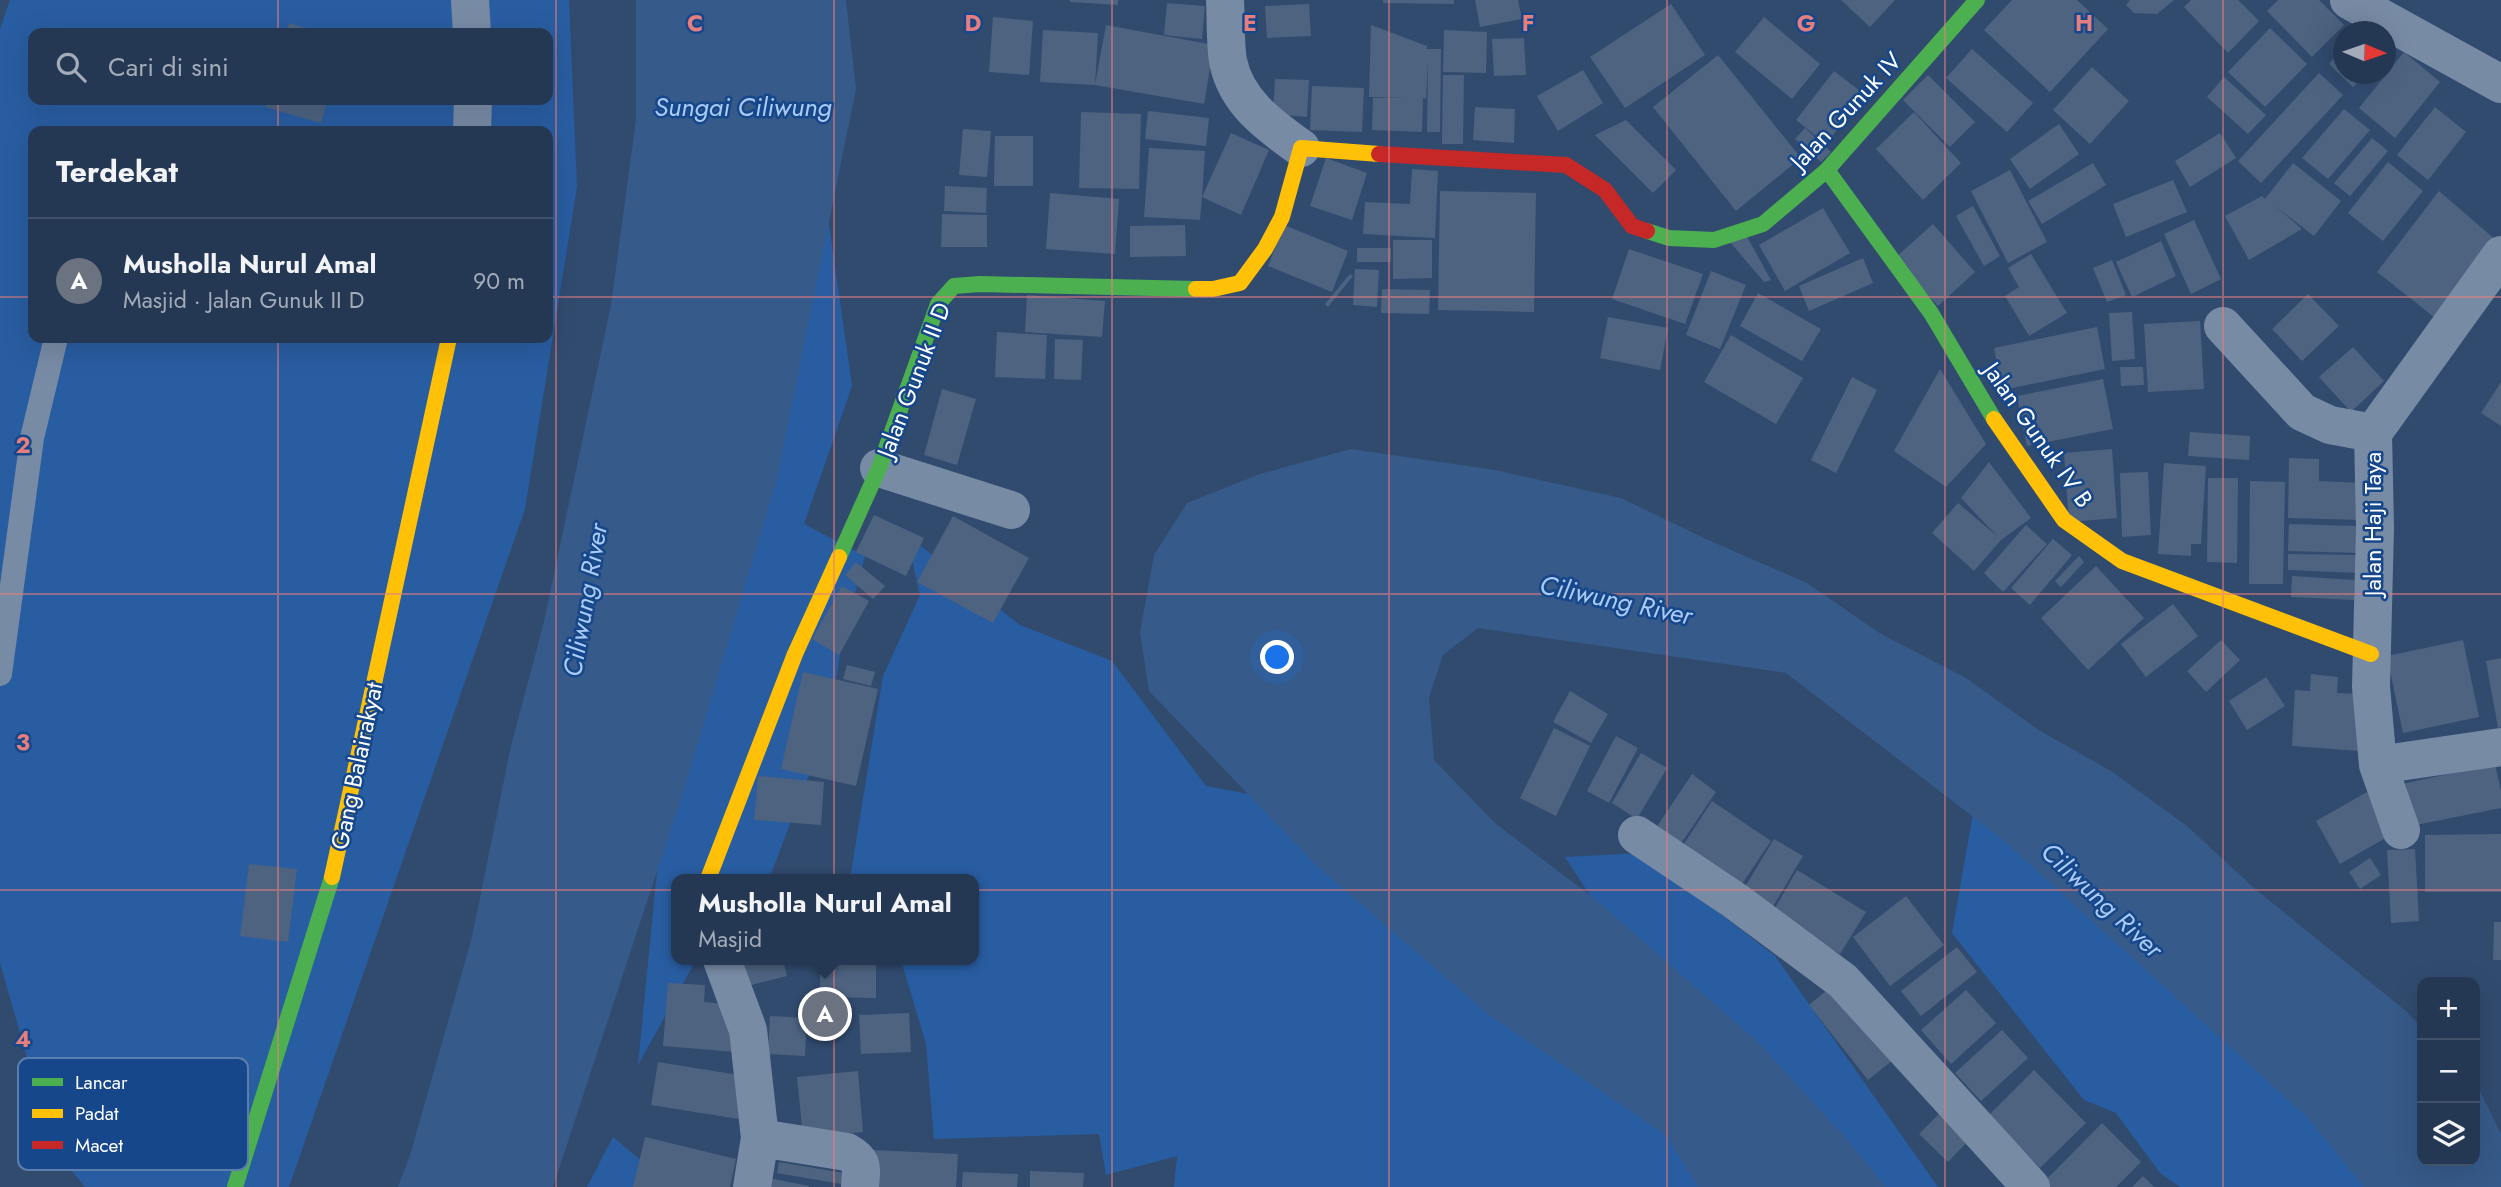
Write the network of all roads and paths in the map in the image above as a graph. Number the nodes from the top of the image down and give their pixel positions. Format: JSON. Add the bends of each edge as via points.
{"nodes":[{"id":1,"x":470,"y":0,"type":"edge"},
{"id":2,"x":1225,"y":0,"type":"edge"},
{"id":3,"x":1977,"y":0,"type":"edge"},
{"id":4,"x":2349,"y":0,"type":"edge"},
{"id":5,"x":472,"y":28,"type":"edge"},
{"id":6,"x":2501,"y":84,"type":"edge"},
{"id":7,"x":472,"y":105,"type":"edge"},
{"id":8,"x":472,"y":126,"type":"edge"},
{"id":9,"x":1301,"y":148,"type":"junction"},
{"id":10,"x":1827,"y":170,"type":"junction"},
{"id":11,"x":2501,"y":256,"type":"edge"},
{"id":12,"x":2223,"y":326,"type":"dead end"},
{"id":13,"x":55,"y":343,"type":"edge"},
{"id":14,"x":449,"y":343,"type":"edge"},
{"id":15,"x":2373,"y":433,"type":"junction"},
{"id":16,"x":879,"y":468,"type":"junction"},
{"id":17,"x":1011,"y":510,"type":"dead end"},
{"id":18,"x":2371,"y":654,"type":"junction"},
{"id":19,"x":0,"y":674,"type":"edge"},
{"id":20,"x":2501,"y":747,"type":"edge"},
{"id":21,"x":2378,"y":765,"type":"junction"},
{"id":22,"x":2402,"y":830,"type":"dead end"},
{"id":23,"x":1637,"y":835,"type":"dead end"},
{"id":24,"x":710,"y":874,"type":"edge"},
{"id":25,"x":724,"y":965,"type":"edge"},
{"id":26,"x":760,"y":1138,"type":"junction"},
{"id":27,"x":248,"y":1143,"type":"edge"},
{"id":28,"x":239,"y":1170,"type":"edge"},
{"id":29,"x":234,"y":1187,"type":"edge"},
{"id":30,"x":752,"y":1187,"type":"edge"},
{"id":31,"x":860,"y":1187,"type":"edge"},
{"id":32,"x":2031,"y":1187,"type":"edge"}],
"edges":[{"from":1,"to":5,"type":"street"},
{"from":2,"to":9,"type":"street","via":[[1228,62],[1245,102]]},
{"from":3,"to":10,"type":"street","name":"Jalan Gunuk IV"},
{"from":4,"to":6,"type":"street"},
{"from":7,"to":8,"type":"street"},
{"from":9,"to":10,"type":"street","name":"Jalan Gunuk IV","via":[[1566,165],[1605,190],[1632,226],[1669,238],[1714,240],[1763,225]]},
{"from":9,"to":16,"type":"street","name":"Jalan Gunuk II D","via":[[1282,217],[1240,283],[1213,289],[954,286],[938,304]]},
{"from":10,"to":18,"type":"street","name":"Jalan Gunuk IV B","via":[[1931,313],[1997,424],[2064,520],[2122,561]]},
{"from":11,"to":15,"type":"street","name":"Jalan Haji Taya"},
{"from":12,"to":15,"type":"street","via":[[2302,412],[2330,425]]},
{"from":13,"to":19,"type":"lane","via":[[32,438]]},
{"from":14,"to":27,"type":"street","name":"Gang Balairakyat","via":[[335,867]]},
{"from":15,"to":18,"type":"street","name":"Jalan Haji Taya"},
{"from":16,"to":17,"type":"street"},
{"from":16,"to":24,"type":"street","name":"Jalan Gunuk II D","via":[[795,654]]},
{"from":18,"to":21,"type":"street","name":"Jalan Haji Taya"},
{"from":20,"to":21,"type":"street"},
{"from":21,"to":22,"type":"street","name":"Jalan Haji Taya"},
{"from":23,"to":32,"type":"street","via":[[1843,981]]},
{"from":25,"to":26,"type":"street","via":[[748,1030]]},
{"from":26,"to":30,"type":"street"},
{"from":26,"to":31,"type":"street","via":[[847,1152],[862,1166]]},
{"from":28,"to":29,"type":"street","name":"Gang Balairakyat"}]}
